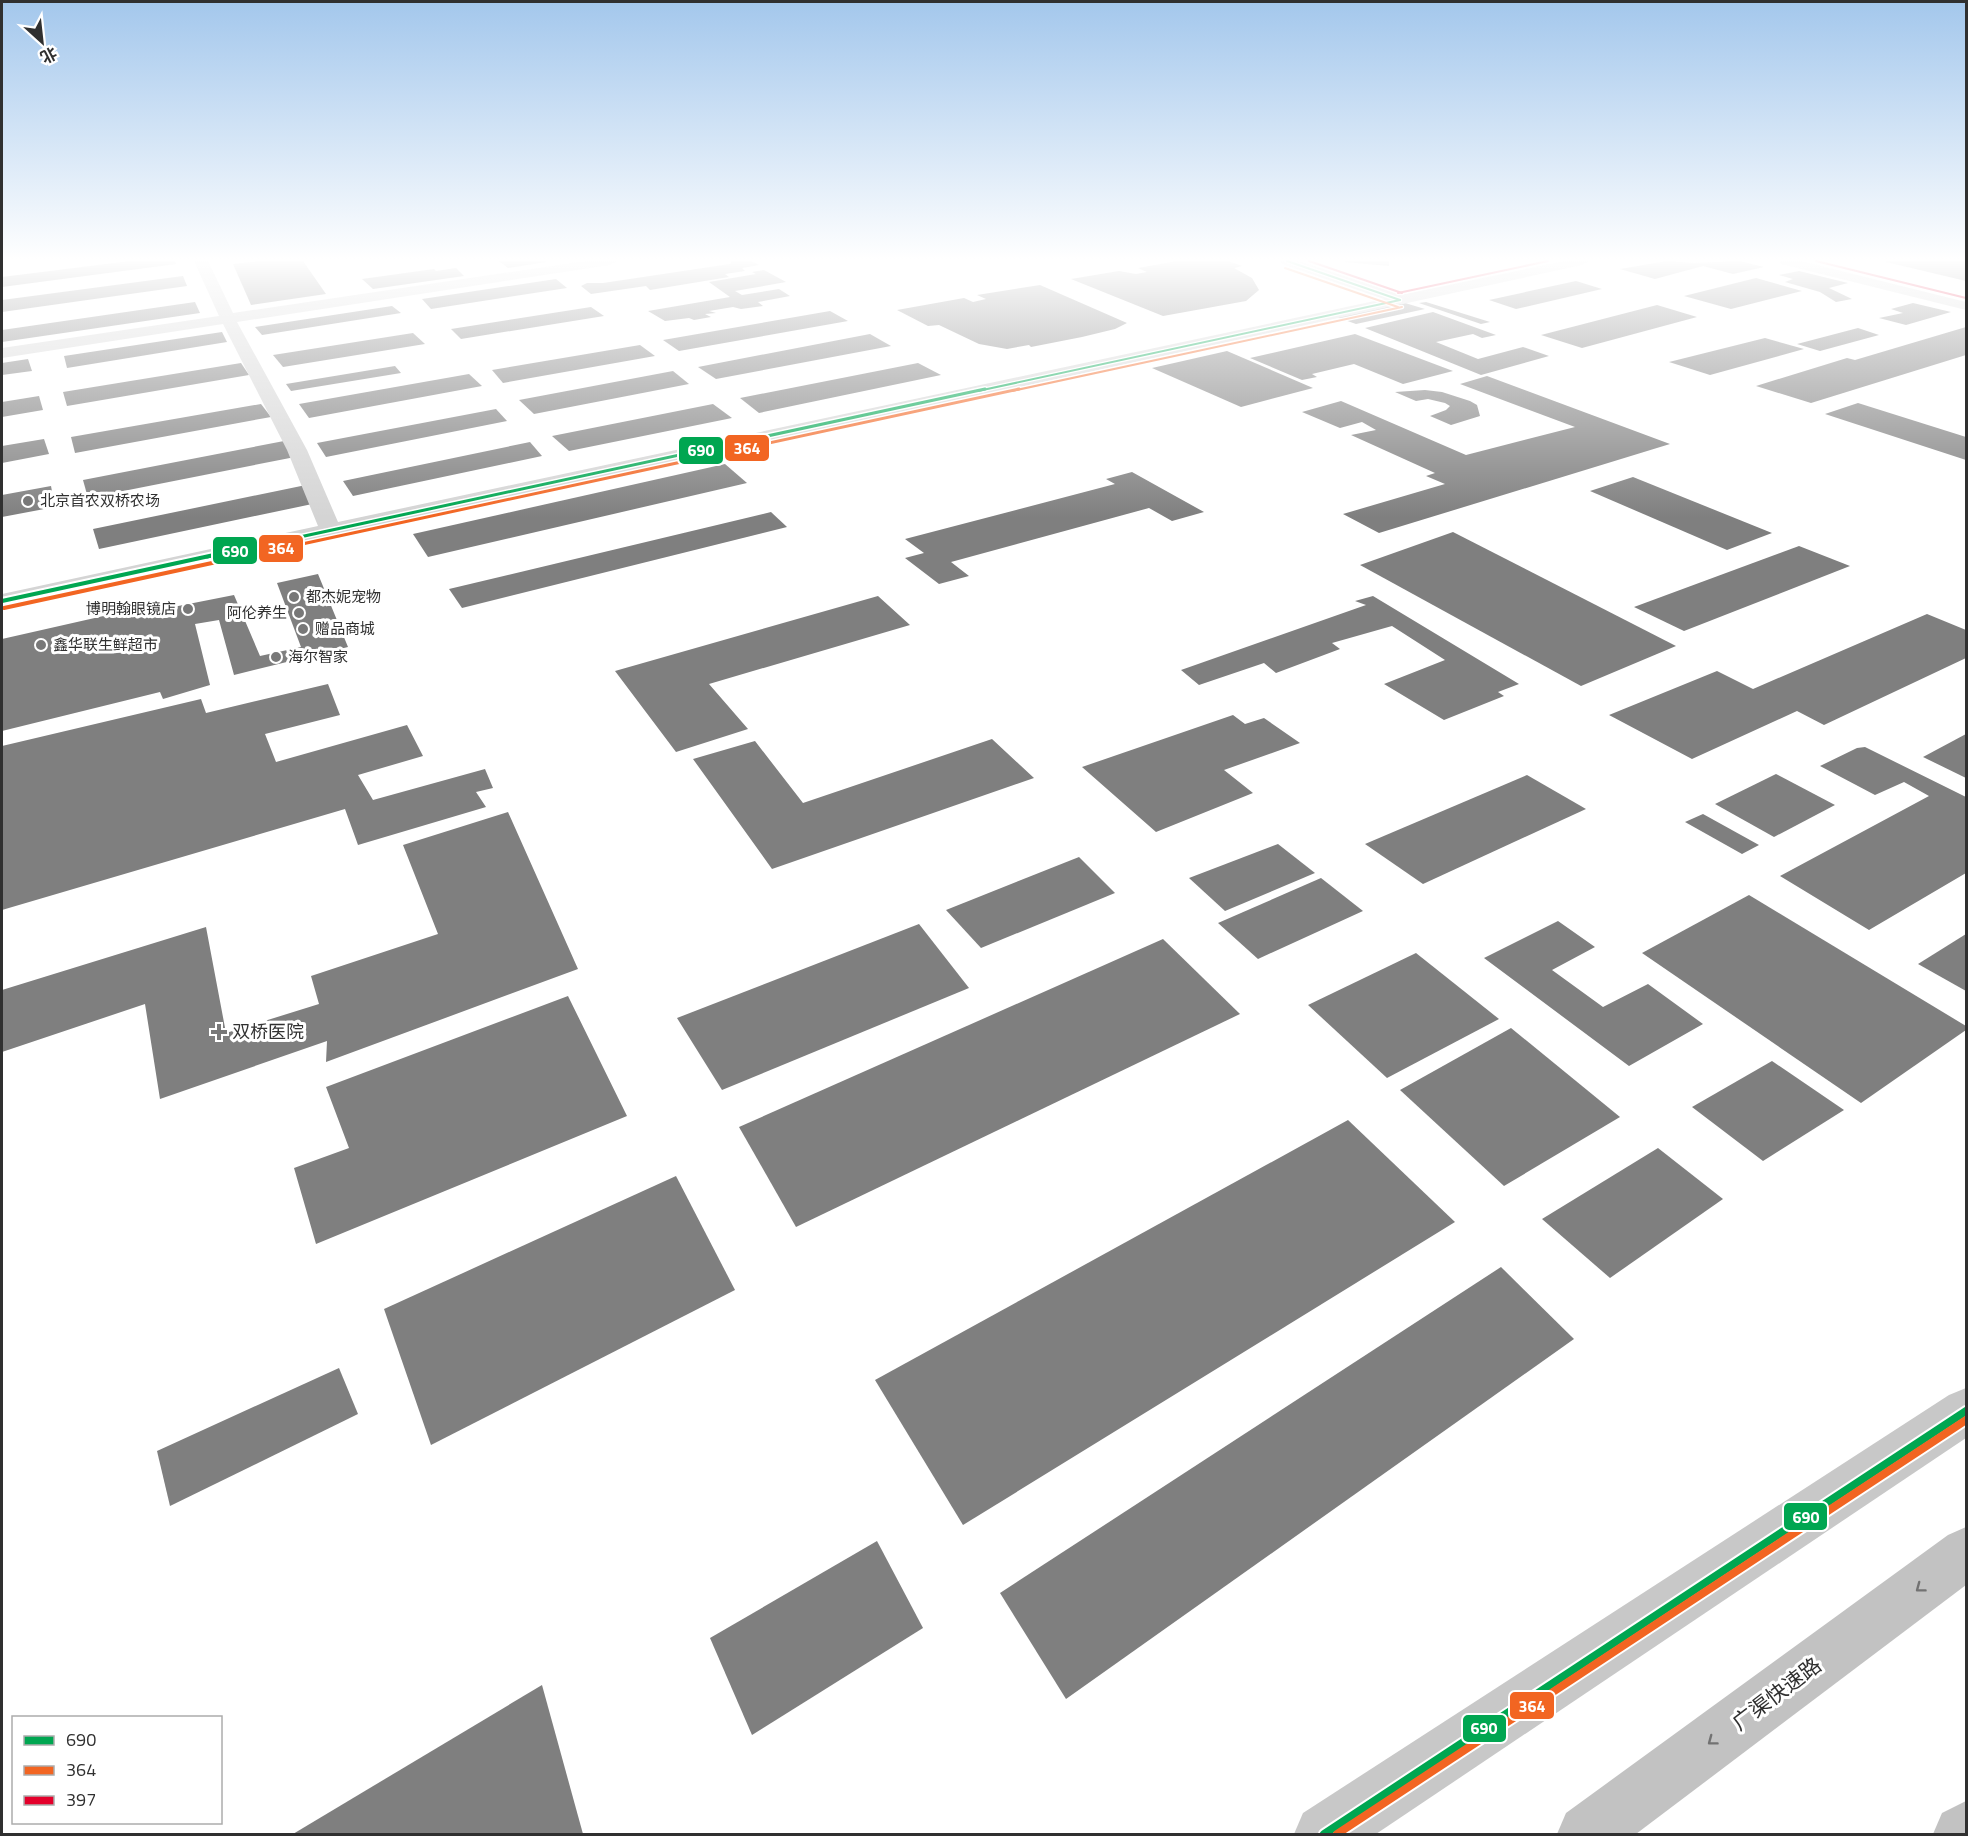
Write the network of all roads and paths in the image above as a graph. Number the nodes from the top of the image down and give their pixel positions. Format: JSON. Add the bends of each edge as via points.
{"nodes":[{"id":1,"x":44,"y":347,"type":"edge"},
{"id":2,"x":243,"y":347,"type":"edge"},
{"id":3,"x":1184,"y":347,"type":"edge"},
{"id":4,"x":2,"y":353,"type":"edge"},
{"id":5,"x":331,"y":531,"type":"junction"},
{"id":6,"x":2,"y":601,"type":"edge"},
{"id":7,"x":1966,"y":1411,"type":"edge"},
{"id":8,"x":1966,"y":1553,"type":"edge"},
{"id":9,"x":1966,"y":1831,"type":"edge"},
{"id":10,"x":1324,"y":1834,"type":"edge"},
{"id":11,"x":1587,"y":1834,"type":"edge"},
{"id":12,"x":1963,"y":1834,"type":"edge"}],
"edges":[{"from":1,"to":4,"type":"street"},
{"from":2,"to":5,"type":"street","via":[[297,450]]},
{"from":3,"to":5,"type":"street"},
{"from":5,"to":6,"type":"street"},
{"from":7,"to":10,"type":"main road"},
{"from":8,"to":11,"type":"highway","name":"广渠快速路","one_way":true},
{"from":9,"to":12,"type":"highway"}]}
